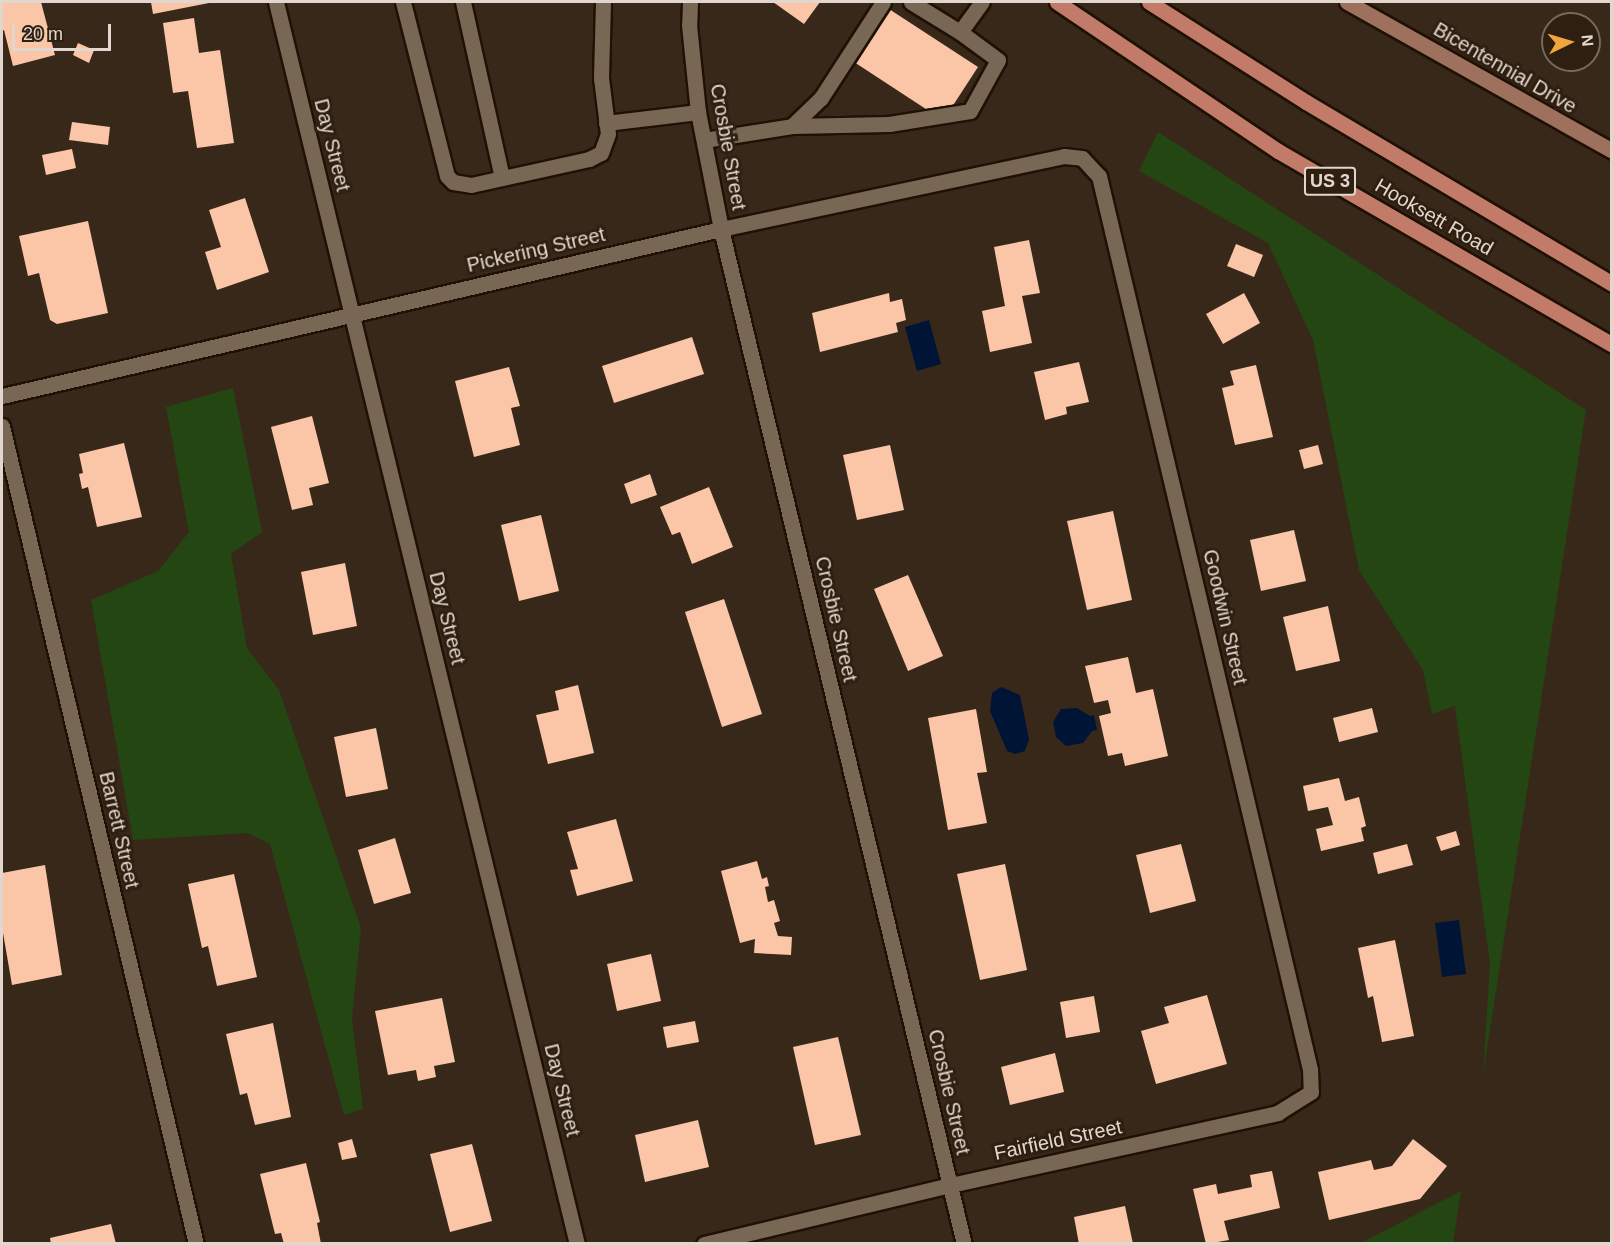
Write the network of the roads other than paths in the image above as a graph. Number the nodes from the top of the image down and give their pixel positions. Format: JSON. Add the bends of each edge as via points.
{"nodes":[{"id":1,"x":276,"y":2,"type":"edge"},
{"id":2,"x":403,"y":2,"type":"edge"},
{"id":3,"x":463,"y":2,"type":"edge"},
{"id":4,"x":603,"y":2,"type":"edge"},
{"id":5,"x":690,"y":2,"type":"edge"},
{"id":6,"x":883,"y":2,"type":"edge"},
{"id":7,"x":912,"y":2,"type":"edge"},
{"id":8,"x":982,"y":2,"type":"edge"},
{"id":9,"x":1057,"y":2,"type":"edge"},
{"id":10,"x":1149,"y":2,"type":"edge"},
{"id":11,"x":1347,"y":2,"type":"edge"},
{"id":12,"x":960,"y":32,"type":"junction"},
{"id":13,"x":699,"y":112,"type":"junction"},
{"id":14,"x":606,"y":123,"type":"junction"},
{"id":15,"x":792,"y":126,"type":"junction"},
{"id":16,"x":704,"y":140,"type":"junction"},
{"id":17,"x":1611,"y":151,"type":"edge"},
{"id":18,"x":1082,"y":158,"type":"joint"},
{"id":19,"x":502,"y":178,"type":"junction"},
{"id":20,"x":721,"y":229,"type":"junction"},
{"id":21,"x":1611,"y":284,"type":"edge"},
{"id":22,"x":351,"y":316,"type":"junction"},
{"id":23,"x":1611,"y":345,"type":"edge"},
{"id":24,"x":2,"y":396,"type":"edge"},
{"id":25,"x":2,"y":426,"type":"edge"},
{"id":26,"x":1311,"y":1092,"type":"joint"},
{"id":27,"x":950,"y":1185,"type":"junction"},
{"id":28,"x":196,"y":1244,"type":"edge"},
{"id":29,"x":578,"y":1244,"type":"edge"},
{"id":30,"x":704,"y":1244,"type":"edge"},
{"id":31,"x":964,"y":1244,"type":"edge"}],
"edges":[{"from":1,"to":22,"type":"street","name":"Day Street"},
{"from":2,"to":19,"type":"street","via":[[447,176],[462,185]]},
{"from":3,"to":19,"type":"street"},
{"from":4,"to":14,"type":"street","via":[[601,78]]},
{"from":5,"to":13,"type":"street","name":"Crosbie Street"},
{"from":6,"to":15,"type":"street","via":[[821,98]]},
{"from":7,"to":12,"type":"street"},
{"from":8,"to":12,"type":"street"},
{"from":9,"to":23,"type":"main road","name":"Hooksett Road","number":"US 3","via":[[1278,151]]},
{"from":10,"to":21,"type":"main road","name":"Hooksett Road","number":"US 3","via":[[1306,102]]},
{"from":11,"to":17,"type":"street","name":"Bicentennial Drive"},
{"from":12,"to":15,"type":"street","via":[[998,60],[970,111],[889,124]]},
{"from":13,"to":14,"type":"street"},
{"from":13,"to":16,"type":"street","name":"Crosbie Street"},
{"from":14,"to":19,"type":"street","via":[[608,134],[601,153]]},
{"from":15,"to":16,"type":"street"},
{"from":16,"to":20,"type":"street","name":"Crosbie Street"},
{"from":18,"to":20,"type":"street","name":"Pickering Street","via":[[1064,156]]},
{"from":18,"to":26,"type":"street","name":"Goodwin Street","via":[[1099,176],[1310,1069]]},
{"from":20,"to":22,"type":"street","name":"Pickering Street"},
{"from":20,"to":27,"type":"street","name":"Crosbie Street"},
{"from":22,"to":24,"type":"street","name":"Pickering Street"},
{"from":22,"to":29,"type":"street","name":"Day Street"},
{"from":25,"to":28,"type":"street","name":"Barrett Street"},
{"from":26,"to":27,"type":"street","name":"Fairfield Street","via":[[1278,1113]]},
{"from":27,"to":30,"type":"street","name":"Fairfield Street"},
{"from":27,"to":31,"type":"street","name":"Crosbie Street"}]}
